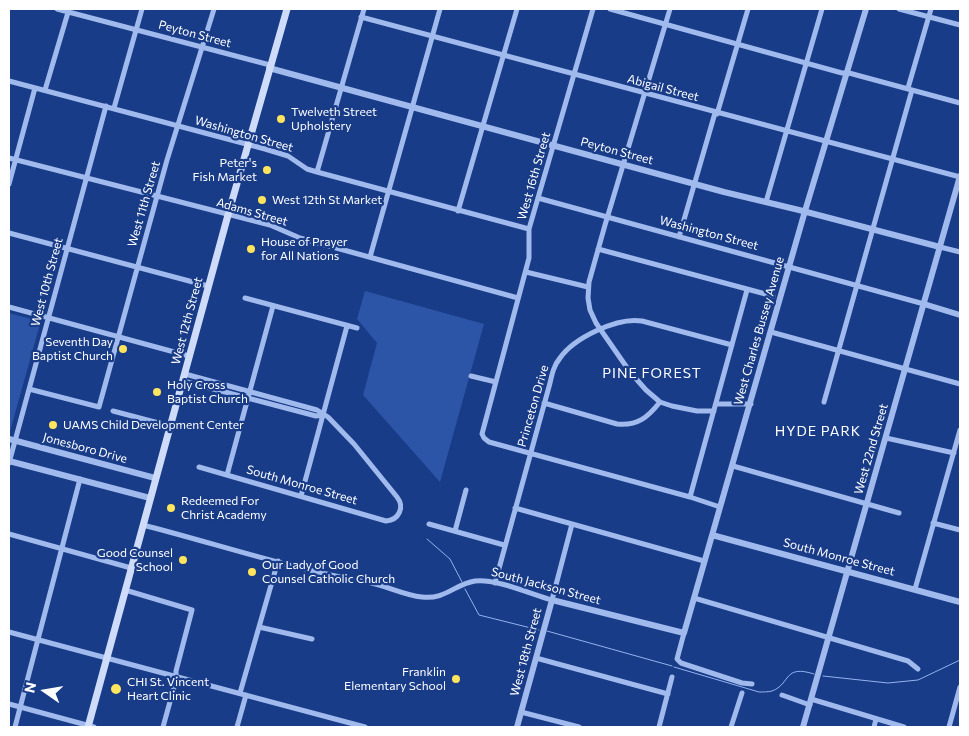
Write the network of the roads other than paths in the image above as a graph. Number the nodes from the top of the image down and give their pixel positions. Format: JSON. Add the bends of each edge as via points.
{"nodes":[{"id":1,"x":57,"y":9,"type":"edge"},
{"id":2,"x":142,"y":9,"type":"edge"},
{"id":3,"x":214,"y":9,"type":"edge"},
{"id":4,"x":287,"y":9,"type":"edge"},
{"id":5,"x":364,"y":9,"type":"edge"},
{"id":6,"x":440,"y":9,"type":"edge"},
{"id":7,"x":517,"y":9,"type":"edge"},
{"id":8,"x":593,"y":9,"type":"edge"},
{"id":9,"x":610,"y":9,"type":"edge"},
{"id":10,"x":670,"y":9,"type":"edge"},
{"id":11,"x":748,"y":9,"type":"edge"},
{"id":12,"x":822,"y":9,"type":"edge"},
{"id":13,"x":866,"y":9,"type":"edge"},
{"id":14,"x":899,"y":9,"type":"edge"},
{"id":15,"x":931,"y":9,"type":"edge"},
{"id":16,"x":69,"y":10,"type":"edge"},
{"id":17,"x":929,"y":16,"type":"junction"},
{"id":18,"x":361,"y":17,"type":"junction"},
{"id":19,"x":666,"y":24,"type":"junction"},
{"id":20,"x":960,"y":25,"type":"edge"},
{"id":21,"x":136,"y":30,"type":"junction"},
{"id":22,"x":432,"y":36,"type":"junction"},
{"id":23,"x":736,"y":44,"type":"junction"},
{"id":24,"x":203,"y":48,"type":"junction"},
{"id":25,"x":503,"y":55,"type":"junction"},
{"id":26,"x":806,"y":63,"type":"junction"},
{"id":27,"x":270,"y":67,"type":"junction"},
{"id":28,"x":573,"y":74,"type":"junction"},
{"id":29,"x":846,"y":74,"type":"junction"},
{"id":30,"x":9,"y":81,"type":"edge"},
{"id":31,"x":341,"y":87,"type":"junction"},
{"id":32,"x":35,"y":88,"type":"junction"},
{"id":33,"x":910,"y":89,"type":"junction"},
{"id":34,"x":45,"y":90,"type":"junction"},
{"id":35,"x":645,"y":94,"type":"junction"},
{"id":36,"x":960,"y":102,"type":"edge"},
{"id":37,"x":106,"y":106,"type":"junction"},
{"id":38,"x":412,"y":106,"type":"junction"},
{"id":39,"x":114,"y":108,"type":"junction"},
{"id":40,"x":716,"y":113,"type":"junction"},
{"id":41,"x":482,"y":125,"type":"junction"},
{"id":42,"x":178,"y":127,"type":"junction"},
{"id":43,"x":786,"y":131,"type":"junction"},
{"id":44,"x":826,"y":141,"type":"junction"},
{"id":45,"x":248,"y":145,"type":"junction"},
{"id":46,"x":553,"y":145,"type":"junction"},
{"id":47,"x":9,"y":158,"type":"edge"},
{"id":48,"x":15,"y":160,"type":"junction"},
{"id":49,"x":893,"y":160,"type":"junction"},
{"id":50,"x":624,"y":164,"type":"junction"},
{"id":51,"x":317,"y":172,"type":"junction"},
{"id":52,"x":86,"y":177,"type":"junction"},
{"id":53,"x":960,"y":177,"type":"edge"},
{"id":54,"x":9,"y":184,"type":"edge"},
{"id":55,"x":694,"y":184,"type":"junction"},
{"id":56,"x":387,"y":192,"type":"junction"},
{"id":57,"x":156,"y":196,"type":"junction"},
{"id":58,"x":538,"y":198,"type":"junction"},
{"id":59,"x":766,"y":202,"type":"junction"},
{"id":60,"x":458,"y":211,"type":"junction"},
{"id":61,"x":805,"y":211,"type":"junction"},
{"id":62,"x":228,"y":215,"type":"junction"},
{"id":63,"x":608,"y":217,"type":"junction"},
{"id":64,"x":873,"y":228,"type":"junction"},
{"id":65,"x":529,"y":229,"type":"junction"},
{"id":66,"x":9,"y":233,"type":"edge"},
{"id":67,"x":679,"y":236,"type":"junction"},
{"id":68,"x":940,"y":247,"type":"junction"},
{"id":69,"x":67,"y":248,"type":"junction"},
{"id":70,"x":598,"y":249,"type":"junction"},
{"id":71,"x":960,"y":252,"type":"edge"},
{"id":72,"x":370,"y":257,"type":"junction"},
{"id":73,"x":137,"y":267,"type":"junction"},
{"id":74,"x":789,"y":267,"type":"junction"},
{"id":75,"x":526,"y":272,"type":"junction"},
{"id":76,"x":208,"y":286,"type":"junction"},
{"id":77,"x":857,"y":286,"type":"junction"},
{"id":78,"x":588,"y":287,"type":"junction"},
{"id":79,"x":747,"y":290,"type":"junction"},
{"id":80,"x":772,"y":296,"type":"dead end"},
{"id":81,"x":245,"y":298,"type":"dead end"},
{"id":82,"x":518,"y":298,"type":"junction"},
{"id":83,"x":924,"y":304,"type":"junction"},
{"id":84,"x":273,"y":306,"type":"junction"},
{"id":85,"x":9,"y":307,"type":"edge"},
{"id":86,"x":960,"y":314,"type":"edge"},
{"id":87,"x":48,"y":319,"type":"junction"},
{"id":88,"x":347,"y":326,"type":"junction"},
{"id":89,"x":356,"y":328,"type":"dead end"},
{"id":90,"x":600,"y":329,"type":"junction"},
{"id":91,"x":771,"y":332,"type":"junction"},
{"id":92,"x":118,"y":338,"type":"junction"},
{"id":93,"x":732,"y":345,"type":"junction"},
{"id":94,"x":839,"y":350,"type":"junction"},
{"id":95,"x":189,"y":356,"type":"junction"},
{"id":96,"x":906,"y":369,"type":"junction"},
{"id":97,"x":471,"y":376,"type":"dead end"},
{"id":98,"x":184,"y":377,"type":"junction"},
{"id":99,"x":496,"y":382,"type":"junction"},
{"id":100,"x":960,"y":384,"type":"edge"},
{"id":101,"x":29,"y":389,"type":"junction"},
{"id":102,"x":250,"y":391,"type":"junction"},
{"id":103,"x":248,"y":398,"type":"junction"},
{"id":104,"x":660,"y":402,"type":"junction"},
{"id":105,"x":824,"y":402,"type":"dead end"},
{"id":106,"x":544,"y":403,"type":"junction"},
{"id":107,"x":716,"y":404,"type":"junction"},
{"id":108,"x":750,"y":404,"type":"junction"},
{"id":109,"x":113,"y":411,"type":"dead end"},
{"id":110,"x":714,"y":411,"type":"junction"},
{"id":111,"x":323,"y":415,"type":"junction"},
{"id":112,"x":170,"y":426,"type":"junction"},
{"id":113,"x":960,"y":430,"type":"edge"},
{"id":114,"x":886,"y":438,"type":"junction"},
{"id":115,"x":12,"y":440,"type":"edge"},
{"id":116,"x":530,"y":453,"type":"junction"},
{"id":117,"x":954,"y":453,"type":"junction"},
{"id":118,"x":9,"y":461,"type":"edge"},
{"id":119,"x":733,"y":466,"type":"junction"},
{"id":120,"x":199,"y":467,"type":"dead end"},
{"id":121,"x":227,"y":475,"type":"junction"},
{"id":122,"x":155,"y":478,"type":"junction"},
{"id":123,"x":80,"y":479,"type":"junction"},
{"id":124,"x":466,"y":490,"type":"dead end"},
{"id":125,"x":301,"y":496,"type":"junction"},
{"id":126,"x":690,"y":497,"type":"junction"},
{"id":127,"x":150,"y":498,"type":"junction"},
{"id":128,"x":867,"y":504,"type":"junction"},
{"id":129,"x":720,"y":507,"type":"junction"},
{"id":130,"x":515,"y":508,"type":"junction"},
{"id":131,"x":899,"y":513,"type":"dead end"},
{"id":132,"x":933,"y":523,"type":"junction"},
{"id":133,"x":429,"y":524,"type":"dead end"},
{"id":134,"x":572,"y":524,"type":"junction"},
{"id":135,"x":143,"y":525,"type":"junction"},
{"id":136,"x":960,"y":530,"type":"edge"},
{"id":137,"x":455,"y":531,"type":"junction"},
{"id":138,"x":9,"y":534,"type":"edge"},
{"id":139,"x":712,"y":534,"type":"junction"},
{"id":140,"x":504,"y":545,"type":"junction"},
{"id":141,"x":61,"y":548,"type":"junction"},
{"id":142,"x":278,"y":561,"type":"junction"},
{"id":143,"x":704,"y":561,"type":"junction"},
{"id":144,"x":131,"y":568,"type":"junction"},
{"id":145,"x":848,"y":572,"type":"junction"},
{"id":146,"x":495,"y":583,"type":"junction"},
{"id":147,"x":915,"y":589,"type":"junction"},
{"id":148,"x":125,"y":590,"type":"junction"},
{"id":149,"x":694,"y":598,"type":"junction"},
{"id":150,"x":552,"y":600,"type":"junction"},
{"id":151,"x":960,"y":602,"type":"edge"},
{"id":152,"x":260,"y":627,"type":"junction"},
{"id":153,"x":9,"y":632,"type":"edge"},
{"id":154,"x":684,"y":633,"type":"junction"},
{"id":155,"x":829,"y":637,"type":"junction"},
{"id":156,"x":38,"y":639,"type":"junction"},
{"id":157,"x":312,"y":639,"type":"dead end"},
{"id":158,"x":107,"y":657,"type":"junction"},
{"id":159,"x":536,"y":658,"type":"junction"},
{"id":160,"x":918,"y":669,"type":"dead end"},
{"id":161,"x":176,"y":676,"type":"junction"},
{"id":162,"x":672,"y":677,"type":"dead end"},
{"id":163,"x":752,"y":684,"type":"dead end"},
{"id":164,"x":960,"y":687,"type":"edge"},
{"id":165,"x":742,"y":693,"type":"dead end"},
{"id":166,"x":243,"y":694,"type":"junction"},
{"id":167,"x":668,"y":694,"type":"junction"},
{"id":168,"x":782,"y":695,"type":"dead end"},
{"id":169,"x":811,"y":702,"type":"junction"},
{"id":170,"x":9,"y":704,"type":"edge"},
{"id":171,"x":20,"y":707,"type":"junction"},
{"id":172,"x":521,"y":712,"type":"junction"},
{"id":173,"x":876,"y":719,"type":"junction"},
{"id":174,"x":15,"y":727,"type":"edge"},
{"id":175,"x":90,"y":727,"type":"edge"},
{"id":176,"x":163,"y":727,"type":"edge"},
{"id":177,"x":237,"y":727,"type":"edge"},
{"id":178,"x":365,"y":727,"type":"edge"},
{"id":179,"x":517,"y":727,"type":"edge"},
{"id":180,"x":579,"y":727,"type":"edge"},
{"id":181,"x":659,"y":727,"type":"edge"},
{"id":182,"x":732,"y":727,"type":"edge"},
{"id":183,"x":803,"y":727,"type":"edge"},
{"id":184,"x":874,"y":727,"type":"edge"},
{"id":185,"x":904,"y":727,"type":"edge"},
{"id":186,"x":948,"y":727,"type":"edge"}],
"edges":[{"from":1,"to":16,"type":"street","name":"Peyton Street"},
{"from":2,"to":21,"type":"street"},
{"from":3,"to":24,"type":"street","name":"West 11th Street"},
{"from":4,"to":27,"type":"main road","name":"West 12th Street"},
{"from":5,"to":18,"type":"street"},
{"from":6,"to":22,"type":"street"},
{"from":7,"to":25,"type":"street"},
{"from":8,"to":28,"type":"street","name":"West 16th Street"},
{"from":9,"to":19,"type":"street"},
{"from":10,"to":19,"type":"street"},
{"from":11,"to":23,"type":"street"},
{"from":12,"to":26,"type":"street"},
{"from":13,"to":29,"type":"street","name":"West Charles Bussey Avenue"},
{"from":14,"to":17,"type":"street"},
{"from":15,"to":17,"type":"street"},
{"from":16,"to":21,"type":"street","name":"Peyton Street"},
{"from":16,"to":34,"type":"street"},
{"from":17,"to":20,"type":"street"},
{"from":17,"to":33,"type":"street"},
{"from":18,"to":22,"type":"street","name":"Abigail Street"},
{"from":18,"to":31,"type":"street"},
{"from":19,"to":23,"type":"street"},
{"from":19,"to":35,"type":"street"},
{"from":21,"to":24,"type":"street","name":"Peyton Street"},
{"from":21,"to":39,"type":"street"},
{"from":22,"to":25,"type":"street","name":"Abigail Street"},
{"from":22,"to":38,"type":"street"},
{"from":23,"to":26,"type":"street"},
{"from":23,"to":40,"type":"street"},
{"from":24,"to":27,"type":"street","name":"Peyton Street"},
{"from":24,"to":42,"type":"street","name":"West 11th Street"},
{"from":25,"to":28,"type":"street","name":"Abigail Street"},
{"from":25,"to":41,"type":"street"},
{"from":26,"to":29,"type":"street"},
{"from":26,"to":43,"type":"street"},
{"from":27,"to":31,"type":"street","name":"Peyton Street"},
{"from":27,"to":45,"type":"main road","name":"West 12th Street"},
{"from":28,"to":35,"type":"street","name":"Abigail Street"},
{"from":28,"to":46,"type":"street","name":"West 16th Street"},
{"from":29,"to":33,"type":"street"},
{"from":29,"to":44,"type":"street","name":"West Charles Bussey Avenue"},
{"from":30,"to":32,"type":"street","name":"Washington Street"},
{"from":31,"to":38,"type":"street","name":"Peyton Street"},
{"from":31,"to":51,"type":"street"},
{"from":32,"to":34,"type":"street","name":"Washington Street"},
{"from":32,"to":48,"type":"street"},
{"from":33,"to":36,"type":"street"},
{"from":33,"to":49,"type":"street"},
{"from":34,"to":37,"type":"street","name":"Washington Street"},
{"from":35,"to":40,"type":"street","name":"Abigail Street"},
{"from":35,"to":50,"type":"street"},
{"from":37,"to":39,"type":"street","name":"Washington Street"},
{"from":37,"to":52,"type":"street","name":"West 10th Street"},
{"from":38,"to":41,"type":"street","name":"Peyton Street"},
{"from":38,"to":56,"type":"street"},
{"from":39,"to":42,"type":"street","name":"Washington Street"},
{"from":40,"to":43,"type":"street","name":"Abigail Street"},
{"from":40,"to":55,"type":"street"},
{"from":41,"to":46,"type":"street","name":"Peyton Street"},
{"from":41,"to":60,"type":"street"},
{"from":42,"to":45,"type":"street","name":"Washington Street"},
{"from":42,"to":57,"type":"street","name":"West 11th Street"},
{"from":43,"to":44,"type":"street","name":"Abigail Street"},
{"from":43,"to":59,"type":"street"},
{"from":44,"to":49,"type":"street","name":"Abigail Street"},
{"from":44,"to":61,"type":"street","name":"West Charles Bussey Avenue"},
{"from":45,"to":51,"type":"street","name":"Washington Street","via":[[288,156]]},
{"from":45,"to":62,"type":"main road","name":"West 12th Street"},
{"from":46,"to":50,"type":"street","name":"Peyton Street"},
{"from":46,"to":58,"type":"street","name":"West 16th Street"},
{"from":47,"to":48,"type":"street","name":"Adams Street"},
{"from":48,"to":52,"type":"street","name":"Adams Street"},
{"from":48,"to":54,"type":"street"},
{"from":49,"to":53,"type":"street","name":"Abigail Street"},
{"from":49,"to":64,"type":"street"},
{"from":50,"to":55,"type":"street","name":"Peyton Street"},
{"from":50,"to":63,"type":"street"},
{"from":51,"to":56,"type":"street","name":"Washington Street"},
{"from":52,"to":57,"type":"street","name":"Adams Street"},
{"from":52,"to":69,"type":"street","name":"West 10th Street"},
{"from":53,"to":68,"type":"street","name":"West 22nd Street"},
{"from":55,"to":59,"type":"street","name":"Peyton Street"},
{"from":55,"to":67,"type":"street"},
{"from":56,"to":60,"type":"street","name":"Washington Street"},
{"from":56,"to":72,"type":"street"},
{"from":57,"to":62,"type":"street","name":"Adams Street"},
{"from":57,"to":73,"type":"street","name":"West 11th Street"},
{"from":58,"to":63,"type":"street","name":"Washington Street"},
{"from":58,"to":65,"type":"street","name":"West 16th Street"},
{"from":59,"to":61,"type":"street","name":"Peyton Street"},
{"from":60,"to":65,"type":"street","name":"Washington Street"},
{"from":61,"to":64,"type":"street","name":"Peyton Street"},
{"from":61,"to":74,"type":"street","name":"West Charles Bussey Avenue"},
{"from":62,"to":72,"type":"street","name":"Adams Street"},
{"from":62,"to":76,"type":"main road","name":"West 12th Street"},
{"from":63,"to":67,"type":"street","name":"Washington Street"},
{"from":63,"to":70,"type":"street"},
{"from":64,"to":68,"type":"street","name":"Peyton Street"},
{"from":64,"to":77,"type":"street"},
{"from":65,"to":75,"type":"street","name":"West 16th Street"},
{"from":66,"to":69,"type":"street"},
{"from":67,"to":74,"type":"street","name":"Washington Street"},
{"from":68,"to":71,"type":"street","name":"Peyton Street"},
{"from":68,"to":83,"type":"street","name":"West 22nd Street"},
{"from":69,"to":73,"type":"street"},
{"from":69,"to":87,"type":"street","name":"West 10th Street"},
{"from":70,"to":78,"type":"street"},
{"from":70,"to":79,"type":"street"},
{"from":72,"to":82,"type":"street","name":"Adams Street"},
{"from":73,"to":76,"type":"street"},
{"from":73,"to":92,"type":"street","name":"West 11th Street"},
{"from":74,"to":77,"type":"street","name":"Washington Street"},
{"from":74,"to":91,"type":"street","name":"West Charles Bussey Avenue"},
{"from":75,"to":78,"type":"street"},
{"from":75,"to":82,"type":"street","name":"West 16th Street"},
{"from":76,"to":95,"type":"main road","name":"West 12th Street"},
{"from":77,"to":83,"type":"street","name":"Washington Street"},
{"from":77,"to":94,"type":"street"},
{"from":78,"to":90,"type":"street","via":[[590,310]]},
{"from":79,"to":80,"type":"street"},
{"from":79,"to":93,"type":"street"},
{"from":81,"to":84,"type":"street"},
{"from":82,"to":99,"type":"street","name":"West 16th Street"},
{"from":83,"to":86,"type":"street","name":"Washington Street"},
{"from":83,"to":96,"type":"street","name":"West 22nd Street"},
{"from":84,"to":88,"type":"street"},
{"from":84,"to":102,"type":"street"},
{"from":85,"to":87,"type":"street"},
{"from":87,"to":92,"type":"street"},
{"from":87,"to":101,"type":"street","name":"West 10th Street"},
{"from":88,"to":89,"type":"street"},
{"from":88,"to":111,"type":"street"},
{"from":90,"to":93,"type":"street","name":"Princeton Drive","via":[[635,320]]},
{"from":90,"to":104,"type":"street","via":[[637,381]]},
{"from":90,"to":106,"type":"street","name":"Princeton Drive","via":[[561,356],[554,367]]},
{"from":91,"to":94,"type":"street"},
{"from":91,"to":108,"type":"street","name":"West Charles Bussey Avenue"},
{"from":92,"to":95,"type":"street"},
{"from":92,"to":101,"type":"street","name":"West 11th Street","via":[[99,407]]},
{"from":93,"to":107,"type":"street"},
{"from":94,"to":96,"type":"street"},
{"from":94,"to":105,"type":"street"},
{"from":95,"to":98,"type":"main road","name":"West 12th Street"},
{"from":96,"to":100,"type":"street"},
{"from":96,"to":114,"type":"street","name":"West 22nd Street"},
{"from":97,"to":99,"type":"street"},
{"from":98,"to":102,"type":"street"},
{"from":98,"to":103,"type":"street"},
{"from":98,"to":112,"type":"main road","name":"West 12th Street"},
{"from":99,"to":116,"type":"street","name":"West 16th Street","via":[[482,431],[484,438]]},
{"from":101,"to":115,"type":"street","name":"West 10th Street"},
{"from":102,"to":103,"type":"street"},
{"from":102,"to":111,"type":"street","via":[[317,410]]},
{"from":103,"to":111,"type":"street","via":[[316,416]]},
{"from":103,"to":121,"type":"street"},
{"from":104,"to":106,"type":"street","via":[[642,420],[625,425]]},
{"from":104,"to":110,"type":"street","via":[[685,409]]},
{"from":106,"to":116,"type":"street","name":"Princeton Drive"},
{"from":107,"to":108,"type":"street"},
{"from":107,"to":110,"type":"street"},
{"from":108,"to":119,"type":"street","name":"West Charles Bussey Avenue"},
{"from":109,"to":112,"type":"street"},
{"from":110,"to":126,"type":"street"},
{"from":111,"to":125,"type":"street"},
{"from":111,"to":125,"type":"street","name":"South Monroe Street","via":[[354,444],[401,506],[398,516],[393,521],[386,521]]},
{"from":112,"to":122,"type":"main road","name":"West 12th Street"},
{"from":113,"to":117,"type":"street"},
{"from":114,"to":117,"type":"street"},
{"from":114,"to":128,"type":"street","name":"West 22nd Street"},
{"from":115,"to":118,"type":"street","name":"West 10th Street"},
{"from":115,"to":122,"type":"street","name":"Jonesboro Drive"},
{"from":116,"to":126,"type":"street"},
{"from":116,"to":130,"type":"street","name":"Princeton Drive"},
{"from":117,"to":132,"type":"street"},
{"from":118,"to":123,"type":"street"},
{"from":119,"to":128,"type":"street"},
{"from":119,"to":129,"type":"street","name":"West Charles Bussey Avenue"},
{"from":120,"to":121,"type":"street","name":"South Monroe Street"},
{"from":121,"to":125,"type":"street","name":"South Monroe Street"},
{"from":122,"to":127,"type":"main road","name":"West 12th Street"},
{"from":123,"to":127,"type":"street"},
{"from":123,"to":141,"type":"street"},
{"from":124,"to":137,"type":"street"},
{"from":126,"to":129,"type":"street"},
{"from":127,"to":135,"type":"main road","name":"West 12th Street"},
{"from":128,"to":131,"type":"street"},
{"from":128,"to":145,"type":"street","name":"West 22nd Street"},
{"from":129,"to":139,"type":"street","name":"West Charles Bussey Avenue"},
{"from":130,"to":134,"type":"street"},
{"from":130,"to":140,"type":"street","name":"Princeton Drive"},
{"from":132,"to":136,"type":"street"},
{"from":132,"to":147,"type":"street"},
{"from":133,"to":137,"type":"street"},
{"from":134,"to":143,"type":"street"},
{"from":134,"to":150,"type":"street","name":"West 18th Street"},
{"from":135,"to":142,"type":"street","name":"South Jackson Street"},
{"from":135,"to":144,"type":"main road","name":"West 12th Street"},
{"from":137,"to":140,"type":"street"},
{"from":138,"to":141,"type":"street"},
{"from":139,"to":143,"type":"street","name":"West Charles Bussey Avenue"},
{"from":139,"to":145,"type":"street","name":"South Monroe Street"},
{"from":140,"to":146,"type":"street","name":"Princeton Drive"},
{"from":141,"to":144,"type":"street"},
{"from":141,"to":156,"type":"street"},
{"from":142,"to":146,"type":"street","name":"South Jackson Street","via":[[421,597],[441,596],[477,580]]},
{"from":142,"to":152,"type":"street"},
{"from":143,"to":149,"type":"street","name":"West Charles Bussey Avenue"},
{"from":144,"to":148,"type":"main road","name":"West 12th Street"},
{"from":145,"to":147,"type":"street","name":"South Monroe Street"},
{"from":145,"to":155,"type":"street","name":"West 22nd Street"},
{"from":146,"to":150,"type":"street","name":"South Jackson Street"},
{"from":147,"to":151,"type":"street","name":"South Monroe Street"},
{"from":148,"to":158,"type":"main road","name":"West 12th Street"},
{"from":148,"to":161,"type":"street","via":[[192,610]]},
{"from":149,"to":154,"type":"street","name":"West Charles Bussey Avenue"},
{"from":149,"to":155,"type":"street"},
{"from":150,"to":154,"type":"street","name":"South Jackson Street"},
{"from":150,"to":159,"type":"street","name":"West 18th Street"},
{"from":152,"to":157,"type":"street"},
{"from":152,"to":166,"type":"street"},
{"from":153,"to":156,"type":"street"},
{"from":154,"to":163,"type":"street","name":"West Charles Bussey Avenue","via":[[677,659],[691,667]]},
{"from":155,"to":160,"type":"street","via":[[908,661]]},
{"from":155,"to":169,"type":"street","name":"West 22nd Street"},
{"from":156,"to":158,"type":"street"},
{"from":156,"to":171,"type":"street"},
{"from":158,"to":161,"type":"street"},
{"from":158,"to":175,"type":"main road","name":"West 12th Street"},
{"from":159,"to":167,"type":"street"},
{"from":159,"to":172,"type":"street","name":"West 18th Street"},
{"from":161,"to":166,"type":"street"},
{"from":161,"to":176,"type":"street"},
{"from":162,"to":167,"type":"street"},
{"from":164,"to":186,"type":"street"},
{"from":165,"to":182,"type":"street"},
{"from":166,"to":177,"type":"street"},
{"from":166,"to":178,"type":"street"},
{"from":167,"to":181,"type":"street"},
{"from":168,"to":169,"type":"street"},
{"from":169,"to":173,"type":"street"},
{"from":169,"to":183,"type":"street","name":"West 22nd Street"},
{"from":170,"to":171,"type":"street"},
{"from":171,"to":174,"type":"street"},
{"from":171,"to":175,"type":"street"},
{"from":172,"to":179,"type":"street","name":"West 18th Street"},
{"from":172,"to":180,"type":"street"},
{"from":173,"to":184,"type":"street"},
{"from":173,"to":185,"type":"street"}]}
